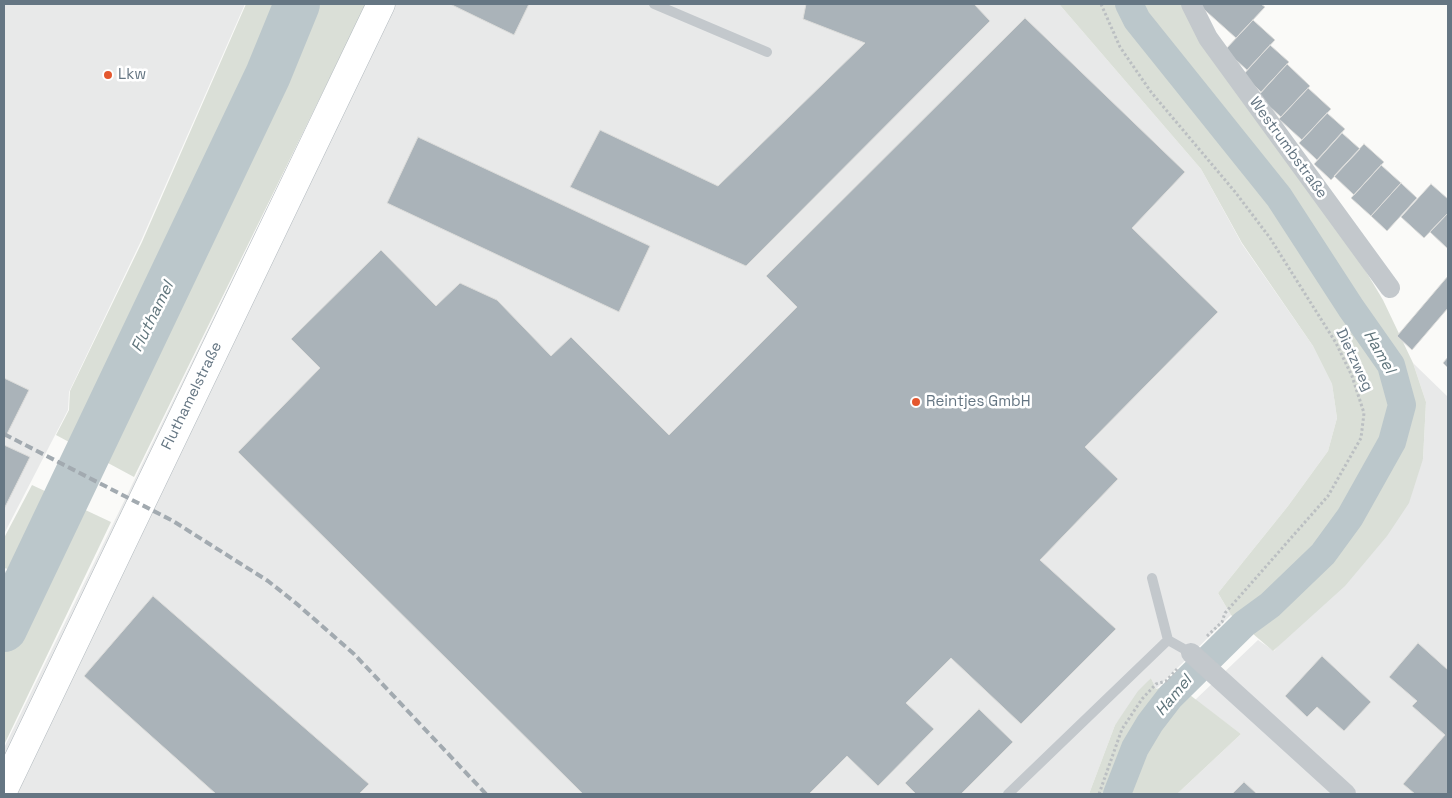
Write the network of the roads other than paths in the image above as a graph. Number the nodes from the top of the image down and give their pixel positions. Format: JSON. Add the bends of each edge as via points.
{"nodes":[{"id":1,"x":381,"y":4,"type":"edge"},
{"id":2,"x":654,"y":4,"type":"edge"},
{"id":3,"x":1191,"y":4,"type":"edge"},
{"id":4,"x":767,"y":52,"type":"dead end"},
{"id":5,"x":1390,"y":288,"type":"dead end"},
{"id":6,"x":1152,"y":578,"type":"dead end"},
{"id":7,"x":1168,"y":640,"type":"junction"},
{"id":8,"x":1191,"y":653,"type":"joint"},
{"id":9,"x":4,"y":789,"type":"edge"},
{"id":10,"x":1008,"y":794,"type":"edge"},
{"id":11,"x":1346,"y":794,"type":"edge"}],
"edges":[{"from":1,"to":9,"type":"main road","name":"Fluthamelstraße"},
{"from":2,"to":4,"type":"lane"},
{"from":3,"to":5,"type":"street","name":"Westrumbstraße","via":[[1208,38]]},
{"from":6,"to":7,"type":"lane"},
{"from":7,"to":8,"type":"lane"},
{"from":7,"to":10,"type":"lane"},
{"from":8,"to":11,"type":"street"}]}
